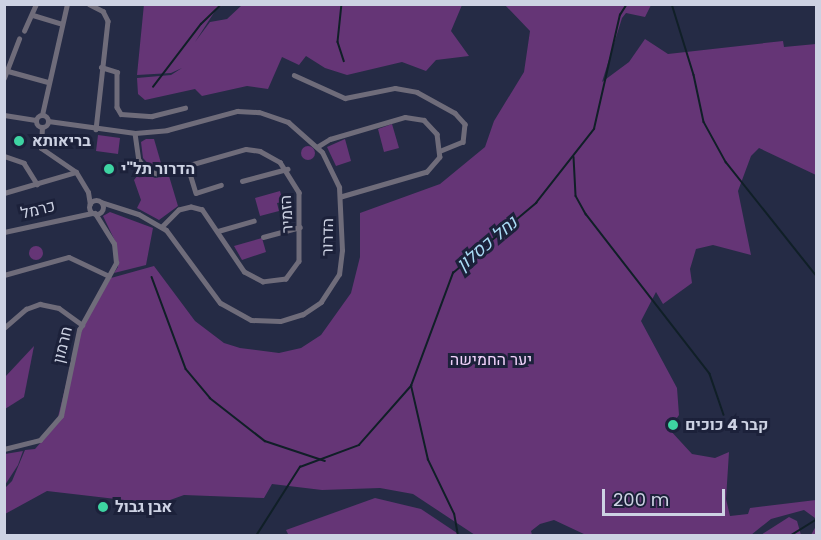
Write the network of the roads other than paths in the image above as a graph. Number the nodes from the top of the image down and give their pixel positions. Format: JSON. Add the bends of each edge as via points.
{"nodes":[{"id":1,"x":36,"y":4,"type":"edge"},
{"id":2,"x":67,"y":4,"type":"edge"},
{"id":3,"x":89,"y":4,"type":"edge"},
{"id":4,"x":33,"y":15,"type":"junction"},
{"id":5,"x":62,"y":24,"type":"junction"},
{"id":6,"x":24,"y":31,"type":"dead end"},
{"id":7,"x":19,"y":39,"type":"dead end"},
{"id":8,"x":101,"y":67,"type":"junction"},
{"id":9,"x":8,"y":71,"type":"junction"},
{"id":10,"x":294,"y":75,"type":"dead end"},
{"id":11,"x":4,"y":78,"type":"edge"},
{"id":12,"x":48,"y":82,"type":"junction"},
{"id":13,"x":185,"y":108,"type":"dead end"},
{"id":14,"x":4,"y":115,"type":"edge"},
{"id":15,"x":42,"y":115,"type":"junction"},
{"id":16,"x":36,"y":120,"type":"junction"},
{"id":17,"x":48,"y":121,"type":"junction"},
{"id":18,"x":42,"y":127,"type":"junction"},
{"id":19,"x":96,"y":129,"type":"junction"},
{"id":20,"x":135,"y":134,"type":"junction"},
{"id":21,"x":317,"y":147,"type":"junction"},
{"id":22,"x":441,"y":151,"type":"junction"},
{"id":23,"x":4,"y":156,"type":"edge"},
{"id":24,"x":188,"y":167,"type":"junction"},
{"id":25,"x":288,"y":170,"type":"junction"},
{"id":26,"x":76,"y":172,"type":"junction"},
{"id":27,"x":242,"y":181,"type":"dead end"},
{"id":28,"x":37,"y":184,"type":"junction"},
{"id":29,"x":221,"y":185,"type":"dead end"},
{"id":30,"x":88,"y":192,"type":"junction"},
{"id":31,"x":4,"y":193,"type":"edge"},
{"id":32,"x":341,"y":197,"type":"junction"},
{"id":33,"x":100,"y":201,"type":"junction"},
{"id":34,"x":89,"y":205,"type":"junction"},
{"id":35,"x":111,"y":208,"type":"junction"},
{"id":36,"x":102,"y":211,"type":"junction"},
{"id":37,"x":79,"y":213,"type":"junction"},
{"id":38,"x":94,"y":213,"type":"junction"},
{"id":39,"x":254,"y":220,"type":"dead end"},
{"id":40,"x":103,"y":222,"type":"junction"},
{"id":41,"x":162,"y":227,"type":"junction"},
{"id":42,"x":300,"y":227,"type":"junction"},
{"id":43,"x":218,"y":231,"type":"junction"},
{"id":44,"x":4,"y":232,"type":"edge"},
{"id":45,"x":263,"y":237,"type":"dead end"},
{"id":46,"x":4,"y":274,"type":"edge"},
{"id":47,"x":109,"y":276,"type":"junction"},
{"id":48,"x":82,"y":325,"type":"junction"},
{"id":49,"x":4,"y":328,"type":"edge"},
{"id":50,"x":4,"y":449,"type":"edge"}],
"edges":[{"from":1,"to":4,"type":"street"},
{"from":2,"to":5,"type":"street"},
{"from":3,"to":8,"type":"street","via":[[108,17]]},
{"from":4,"to":5,"type":"street"},
{"from":4,"to":6,"type":"street"},
{"from":5,"to":12,"type":"street"},
{"from":7,"to":9,"type":"street"},
{"from":8,"to":13,"type":"street","via":[[117,72],[117,107],[121,114],[152,116]]},
{"from":8,"to":19,"type":"street"},
{"from":9,"to":11,"type":"street"},
{"from":9,"to":12,"type":"street"},
{"from":10,"to":22,"type":"street","via":[[345,98],[402,88],[417,92],[455,113],[465,124],[463,142]]},
{"from":12,"to":15,"type":"street"},
{"from":14,"to":16,"type":"street"},
{"from":15,"to":16,"type":"street"},
{"from":15,"to":17,"type":"street"},
{"from":16,"to":18,"type":"street"},
{"from":17,"to":18,"type":"street"},
{"from":17,"to":19,"type":"street","name":"הדרור"},
{"from":18,"to":26,"type":"street","via":[[41,148]]},
{"from":19,"to":20,"type":"street","name":"הדרור"},
{"from":20,"to":21,"type":"street","name":"הדרור","via":[[167,130],[226,112],[249,111],[288,122]]},
{"from":20,"to":24,"type":"street","via":[[139,160],[147,170],[164,174]]},
{"from":21,"to":22,"type":"street","via":[[330,139],[411,116],[434,129]]},
{"from":21,"to":32,"type":"street","name":"הדרור","via":[[335,176]]},
{"from":22,"to":32,"type":"street","via":[[437,164],[427,172]]},
{"from":23,"to":28,"type":"street","via":[[24,163]]},
{"from":24,"to":25,"type":"street","via":[[246,149],[267,154]]},
{"from":24,"to":29,"type":"street","via":[[196,193]]},
{"from":25,"to":27,"type":"street"},
{"from":25,"to":42,"type":"street","name":"הזמיר","via":[[299,192]]},
{"from":26,"to":28,"type":"street"},
{"from":26,"to":30,"type":"street"},
{"from":28,"to":31,"type":"street"},
{"from":30,"to":33,"type":"street"},
{"from":30,"to":34,"type":"street"},
{"from":32,"to":41,"type":"street","name":"הדרור","via":[[342,250],[334,284],[312,308],[280,321],[251,320],[225,308]]},
{"from":33,"to":34,"type":"street","name":"כרמל"},
{"from":33,"to":35,"type":"street","name":"הדרור"},
{"from":33,"to":36,"type":"street"},
{"from":34,"to":37,"type":"street","name":"כרמל"},
{"from":34,"to":38,"type":"street"},
{"from":35,"to":36,"type":"street","name":"הדרור"},
{"from":35,"to":41,"type":"street","name":"הדרור","via":[[138,214]]},
{"from":36,"to":38,"type":"street","name":"כרמל"},
{"from":36,"to":40,"type":"street","name":"חרמון"},
{"from":37,"to":38,"type":"street","name":"כרמל"},
{"from":37,"to":44,"type":"street","name":"כרמל"},
{"from":38,"to":40,"type":"street","name":"חרמון"},
{"from":39,"to":43,"type":"street"},
{"from":40,"to":47,"type":"street","name":"חרמון","via":[[116,255]]},
{"from":41,"to":43,"type":"street","name":"הזמיר","via":[[174,214],[190,207],[207,214]]},
{"from":42,"to":43,"type":"street","name":"הזמיר","via":[[297,267],[285,279],[272,282],[256,280],[244,272]]},
{"from":42,"to":45,"type":"street"},
{"from":46,"to":47,"type":"street","via":[[69,257]]},
{"from":47,"to":48,"type":"street","name":"חרמון"},
{"from":48,"to":49,"type":"street","via":[[46,304],[21,311]]},
{"from":48,"to":50,"type":"street","name":"חרמון","via":[[58,421],[39,440]]}]}
